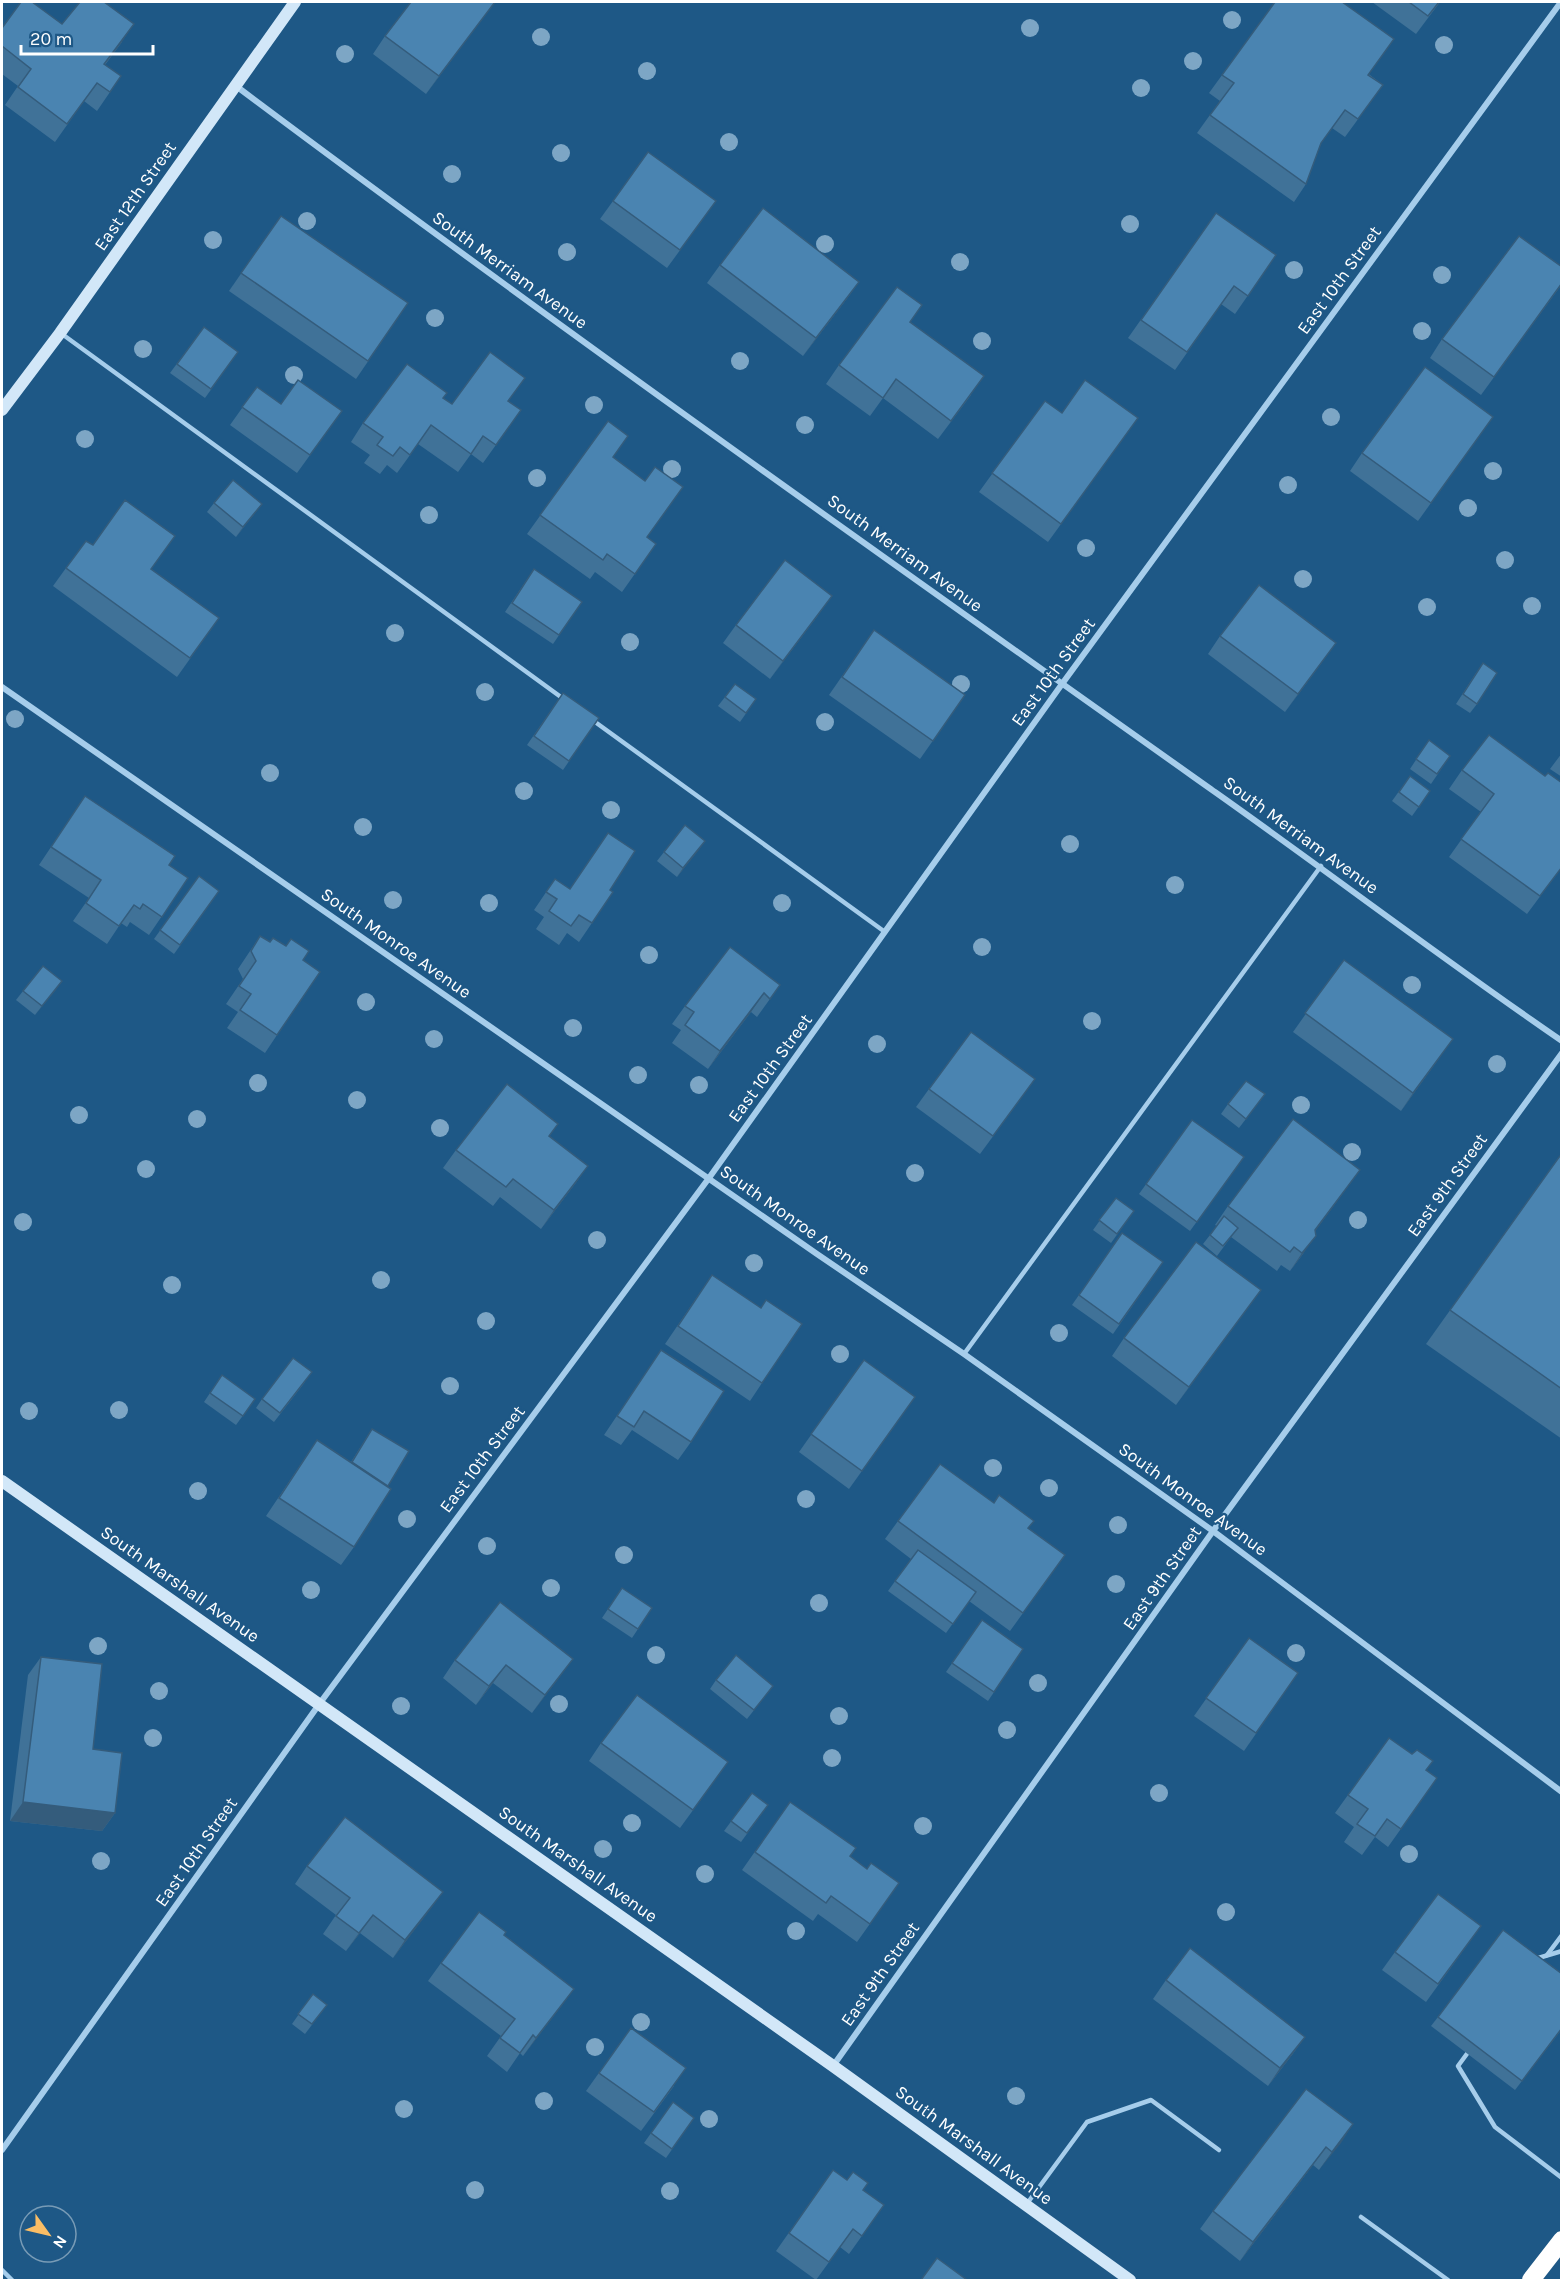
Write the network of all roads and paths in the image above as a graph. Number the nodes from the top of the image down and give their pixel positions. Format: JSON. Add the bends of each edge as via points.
{"nodes":[{"id":1,"x":295,"y":2,"type":"edge"},
{"id":2,"x":1561,"y":2,"type":"edge"},
{"id":3,"x":235,"y":86,"type":"junction"},
{"id":4,"x":60,"y":333,"type":"junction"},
{"id":5,"x":2,"y":410,"type":"edge"},
{"id":6,"x":1062,"y":684,"type":"junction"},
{"id":7,"x":2,"y":687,"type":"edge"},
{"id":8,"x":573,"y":706,"type":"edge"},
{"id":9,"x":582,"y":713,"type":"edge"},
{"id":10,"x":1321,"y":866,"type":"junction"},
{"id":11,"x":886,"y":933,"type":"junction"},
{"id":12,"x":1562,"y":1041,"type":"edge"},
{"id":13,"x":1562,"y":1053,"type":"edge"},
{"id":14,"x":709,"y":1178,"type":"junction"},
{"id":15,"x":964,"y":1354,"type":"junction"},
{"id":16,"x":2,"y":1481,"type":"edge"},
{"id":17,"x":1214,"y":1532,"type":"junction"},
{"id":18,"x":320,"y":1704,"type":"junction"},
{"id":19,"x":1562,"y":1792,"type":"edge"},
{"id":20,"x":1562,"y":1935,"type":"edge"},
{"id":21,"x":1562,"y":1951,"type":"edge"},
{"id":22,"x":1547,"y":1955,"type":"junction"},
{"id":23,"x":1530,"y":1967,"type":"edge"},
{"id":24,"x":1471,"y":2048,"type":"edge"},
{"id":25,"x":833,"y":2066,"type":"junction"},
{"id":26,"x":2,"y":2150,"type":"edge"},
{"id":27,"x":1218,"y":2150,"type":"dead end"},
{"id":28,"x":1562,"y":2178,"type":"edge"},
{"id":29,"x":1026,"y":2205,"type":"junction"},
{"id":30,"x":1361,"y":2217,"type":"dead end"},
{"id":31,"x":1562,"y":2240,"type":"edge"},
{"id":32,"x":2,"y":2270,"type":"edge"},
{"id":33,"x":12,"y":2280,"type":"edge"},
{"id":34,"x":1130,"y":2280,"type":"edge"},
{"id":35,"x":1448,"y":2280,"type":"edge"},
{"id":36,"x":1531,"y":2280,"type":"edge"}],
"edges":[{"from":1,"to":3,"type":"street","name":"East 12th Street"},
{"from":2,"to":6,"type":"street","name":"East 10th Street"},
{"from":3,"to":4,"type":"street","name":"East 12th Street"},
{"from":3,"to":6,"type":"street","name":"South Merriam Avenue","via":[[458,252]]},
{"from":4,"to":5,"type":"street","name":"East 12th Street"},
{"from":4,"to":8,"type":"lane"},
{"from":6,"to":10,"type":"street","name":"South Merriam Avenue"},
{"from":6,"to":11,"type":"street","name":"East 10th Street"},
{"from":7,"to":14,"type":"street","name":"South Monroe Avenue"},
{"from":9,"to":11,"type":"lane"},
{"from":10,"to":12,"type":"street","name":"South Merriam Avenue"},
{"from":10,"to":15,"type":"lane"},
{"from":11,"to":14,"type":"street","name":"East 10th Street"},
{"from":13,"to":17,"type":"street","name":"East 9th Street"},
{"from":14,"to":15,"type":"street","name":"South Monroe Avenue"},
{"from":14,"to":18,"type":"street","name":"East 10th Street"},
{"from":15,"to":17,"type":"street","name":"South Monroe Avenue"},
{"from":16,"to":18,"type":"street","name":"South Marshall Avenue"},
{"from":17,"to":19,"type":"street","name":"South Monroe Avenue"},
{"from":17,"to":25,"type":"street","name":"East 9th Street"},
{"from":18,"to":25,"type":"street","name":"South Marshall Avenue"},
{"from":18,"to":26,"type":"street","name":"East 10th Street"},
{"from":20,"to":22,"type":"lane"},
{"from":21,"to":22,"type":"lane"},
{"from":22,"to":23,"type":"lane","via":[[1536,1958]]},
{"from":24,"to":28,"type":"lane","via":[[1458,2066],[1495,2127]]},
{"from":25,"to":29,"type":"street","name":"South Marshall Avenue"},
{"from":27,"to":29,"type":"lane","via":[[1151,2100],[1087,2122]]},
{"from":29,"to":34,"type":"street","name":"South Marshall Avenue"},
{"from":30,"to":35,"type":"lane"},
{"from":31,"to":36,"type":"highway"},
{"from":32,"to":33,"type":"lane"}]}
